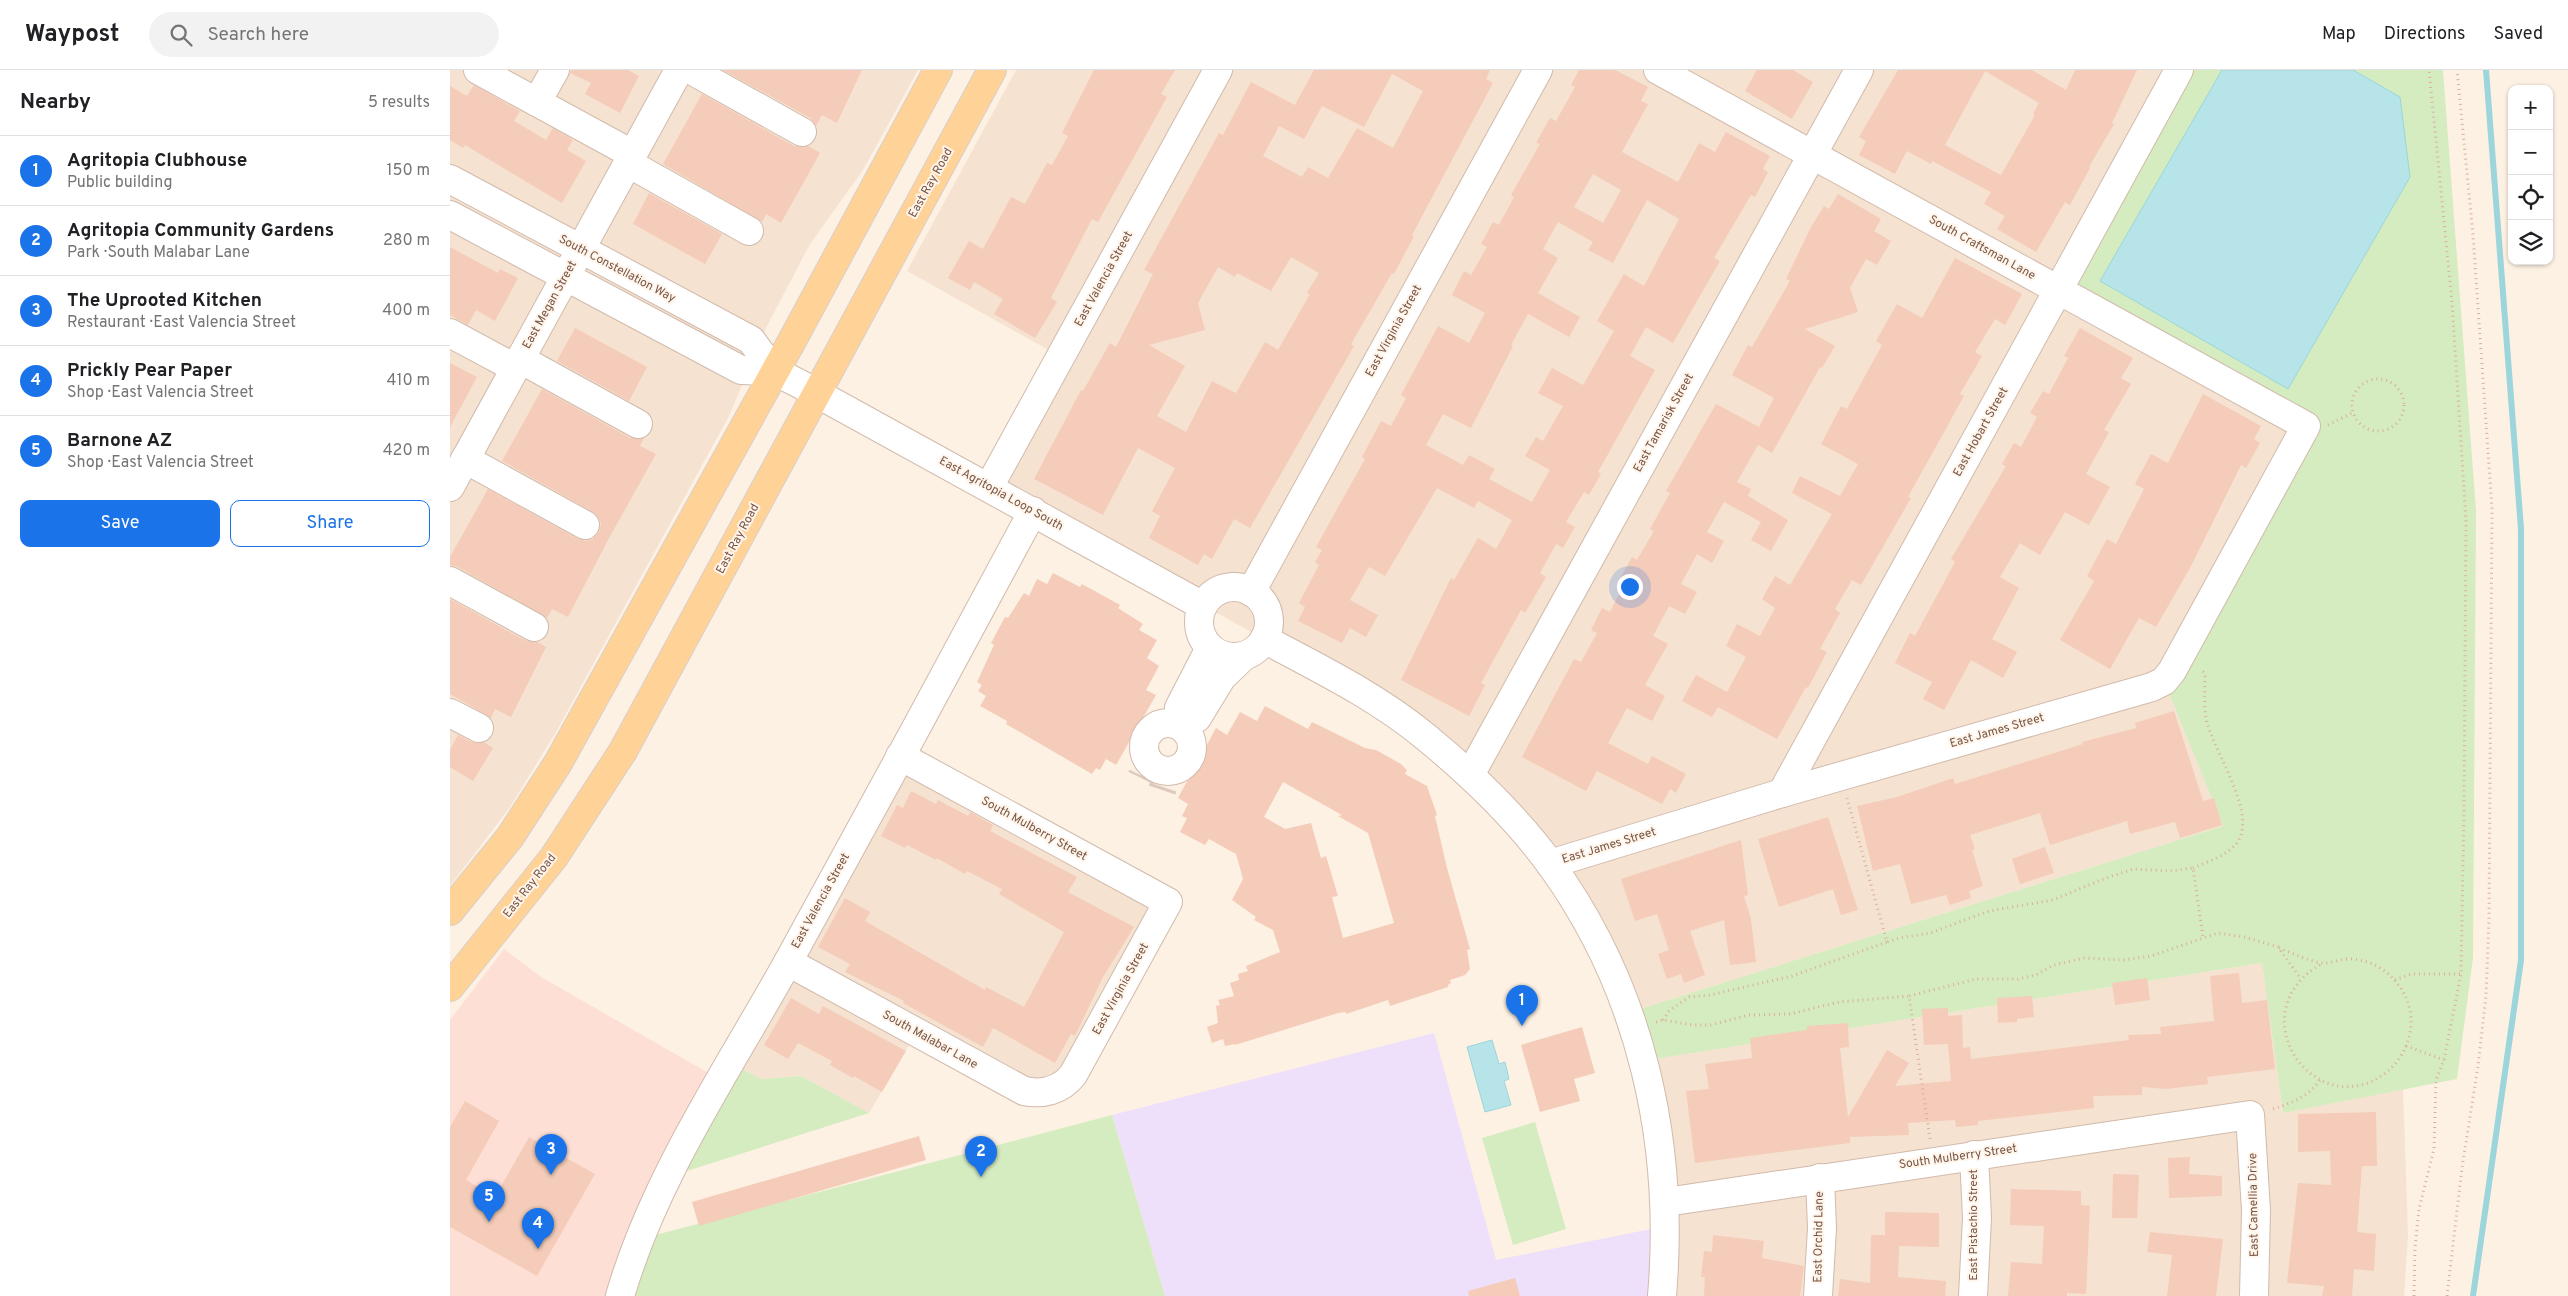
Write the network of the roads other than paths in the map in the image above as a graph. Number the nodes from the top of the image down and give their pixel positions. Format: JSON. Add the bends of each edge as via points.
{"nodes":[{"id":1,"x":478,"y":70,"type":"edge"},
{"id":2,"x":555,"y":70,"type":"edge"},
{"id":3,"x":678,"y":70,"type":"edge"},
{"id":4,"x":691,"y":70,"type":"edge"},
{"id":5,"x":938,"y":70,"type":"edge"},
{"id":6,"x":992,"y":70,"type":"edge"},
{"id":7,"x":1218,"y":70,"type":"edge"},
{"id":8,"x":1538,"y":70,"type":"edge"},
{"id":9,"x":1658,"y":70,"type":"edge"},
{"id":10,"x":1859,"y":70,"type":"edge"},
{"id":11,"x":2179,"y":70,"type":"edge"},
{"id":12,"x":538,"y":102,"type":"junction"},
{"id":13,"x":802,"y":132,"type":"dead end"},
{"id":14,"x":1812,"y":155,"type":"junction"},
{"id":15,"x":630,"y":158,"type":"junction"},
{"id":16,"x":450,"y":179,"type":"edge"},
{"id":17,"x":450,"y":215,"type":"edge"},
{"id":18,"x":749,"y":231,"type":"dead end"},
{"id":19,"x":580,"y":249,"type":"junction"},
{"id":20,"x":566,"y":276,"type":"junction"},
{"id":21,"x":2058,"y":291,"type":"junction"},
{"id":22,"x":450,"y":333,"type":"edge"},
{"id":23,"x":518,"y":364,"type":"junction"},
{"id":24,"x":797,"y":382,"type":"junction"},
{"id":25,"x":638,"y":424,"type":"dead end"},
{"id":26,"x":2306,"y":426,"type":"joint"},
{"id":27,"x":465,"y":459,"type":"junction"},
{"id":28,"x":450,"y":487,"type":"edge"},
{"id":29,"x":989,"y":487,"type":"junction"},
{"id":30,"x":1034,"y":511,"type":"junction"},
{"id":31,"x":585,"y":525,"type":"dead end"},
{"id":32,"x":450,"y":581,"type":"edge"},
{"id":33,"x":1251,"y":592,"type":"junction"},
{"id":34,"x":1203,"y":606,"type":"junction"},
{"id":35,"x":534,"y":627,"type":"dead end"},
{"id":36,"x":1264,"y":639,"type":"junction"},
{"id":37,"x":1210,"y":648,"type":"junction"},
{"id":38,"x":1244,"y":656,"type":"junction"},
{"id":39,"x":450,"y":713,"type":"edge"},
{"id":40,"x":1187,"y":714,"type":"junction"},
{"id":41,"x":479,"y":728,"type":"dead end"},
{"id":42,"x":900,"y":756,"type":"junction"},
{"id":43,"x":1470,"y":775,"type":"junction"},
{"id":44,"x":1782,"y":793,"type":"junction"},
{"id":45,"x":1550,"y":864,"type":"junction"},
{"id":46,"x":1168,"y":902,"type":"joint"},
{"id":47,"x":450,"y":911,"type":"edge"},
{"id":48,"x":788,"y":962,"type":"junction"},
{"id":49,"x":450,"y":987,"type":"edge"},
{"id":50,"x":1074,"y":1075,"type":"joint"},
{"id":51,"x":2250,"y":1116,"type":"joint"},
{"id":52,"x":1974,"y":1154,"type":"junction"},
{"id":53,"x":1820,"y":1178,"type":"junction"},
{"id":54,"x":1666,"y":1202,"type":"junction"},
{"id":55,"x":620,"y":1296,"type":"edge"},
{"id":56,"x":1662,"y":1296,"type":"edge"},
{"id":57,"x":1818,"y":1296,"type":"edge"},
{"id":58,"x":1973,"y":1296,"type":"edge"},
{"id":59,"x":2254,"y":1296,"type":"edge"}],
"edges":[{"from":1,"to":12,"type":"street"},
{"from":2,"to":12,"type":"street"},
{"from":3,"to":15,"type":"street","name":"East Megan Street"},
{"from":4,"to":13,"type":"street"},
{"from":5,"to":24,"type":"main road","name":"East Ray Road"},
{"from":6,"to":24,"type":"main road","name":"East Ray Road"},
{"from":7,"to":29,"type":"street","name":"East Valencia Street"},
{"from":8,"to":33,"type":"street","name":"East Virginia Street"},
{"from":9,"to":14,"type":"street","name":"South Craftsman Lane"},
{"from":10,"to":14,"type":"street","name":"East Tamarisk Street"},
{"from":11,"to":21,"type":"street","name":"East Hobart Street"},
{"from":12,"to":15,"type":"street"},
{"from":14,"to":21,"type":"street","name":"South Craftsman Lane"},
{"from":14,"to":43,"type":"street","name":"East Tamarisk Street"},
{"from":15,"to":18,"type":"street"},
{"from":15,"to":19,"type":"street","name":"East Megan Street"},
{"from":16,"to":19,"type":"street","name":"South Constellation Way"},
{"from":17,"to":20,"type":"street"},
{"from":19,"to":20,"type":"street","name":"East Megan Street"},
{"from":19,"to":24,"type":"street","name":"South Constellation Way","via":[[751,340]]},
{"from":20,"to":23,"type":"street","name":"East Megan Street"},
{"from":20,"to":24,"type":"street","via":[[741,370]]},
{"from":21,"to":26,"type":"street","name":"South Craftsman Lane"},
{"from":21,"to":44,"type":"street","name":"East Hobart Street"},
{"from":22,"to":23,"type":"street"},
{"from":23,"to":25,"type":"street"},
{"from":23,"to":27,"type":"street","name":"East Megan Street"},
{"from":24,"to":29,"type":"street","name":"East Agritopia Loop South"},
{"from":24,"to":47,"type":"main road","name":"East Ray Road","via":[[558,763],[510,836]]},
{"from":24,"to":49,"type":"main road","name":"East Ray Road","via":[[623,751],[554,856]]},
{"from":26,"to":44,"type":"street","name":"East James Street","via":[[2164,681]]},
{"from":27,"to":28,"type":"street","name":"East Megan Street"},
{"from":27,"to":31,"type":"street"},
{"from":29,"to":30,"type":"street","name":"East Agritopia Loop South"},
{"from":30,"to":34,"type":"street","name":"East Agritopia Loop South"},
{"from":30,"to":42,"type":"street","name":"East Valencia Street"},
{"from":32,"to":35,"type":"street"},
{"from":33,"to":34,"type":"street","via":[[1235,588],[1219,591]]},
{"from":33,"to":36,"type":"street","via":[[1259,598],[1267,613],[1268,629]]},
{"from":34,"to":37,"type":"street","via":[[1199,628]]},
{"from":36,"to":38,"type":"street"},
{"from":36,"to":43,"type":"street","via":[[1356,689],[1425,736]]},
{"from":37,"to":38,"type":"street","via":[[1225,656]]},
{"from":37,"to":40,"type":"street"},
{"from":38,"to":40,"type":"street"},
{"from":39,"to":41,"type":"street"},
{"from":40,"to":40,"type":"street","via":[[1192,742],[1190,758],[1185,764],[1156,774],[1144,749],[1148,733]]},
{"from":42,"to":46,"type":"street","name":"South Mulberry Street"},
{"from":42,"to":48,"type":"street","name":"East Valencia Street"},
{"from":43,"to":45,"type":"street"},
{"from":44,"to":45,"type":"street","name":"East James Street"},
{"from":45,"to":54,"type":"street","via":[[1608,965],[1632,1031],[1653,1096]]},
{"from":46,"to":50,"type":"street","name":"East Virginia Street"},
{"from":48,"to":50,"type":"street","name":"South Malabar Lane","via":[[1024,1091],[1037,1094],[1064,1086]]},
{"from":48,"to":55,"type":"street","name":"East Valencia Street","via":[[679,1154],[630,1264]]},
{"from":51,"to":52,"type":"street","name":"South Mulberry Street"},
{"from":51,"to":59,"type":"street","name":"East Camellia Drive","via":[[2256,1210]]},
{"from":52,"to":53,"type":"street","name":"South Mulberry Street"},
{"from":52,"to":58,"type":"street","name":"East Pistachio Street","via":[[1977,1218]]},
{"from":53,"to":54,"type":"street","name":"South Mulberry Street"},
{"from":53,"to":57,"type":"street","name":"East Orchid Lane","via":[[1822,1228]]},
{"from":54,"to":56,"type":"street"}]}
